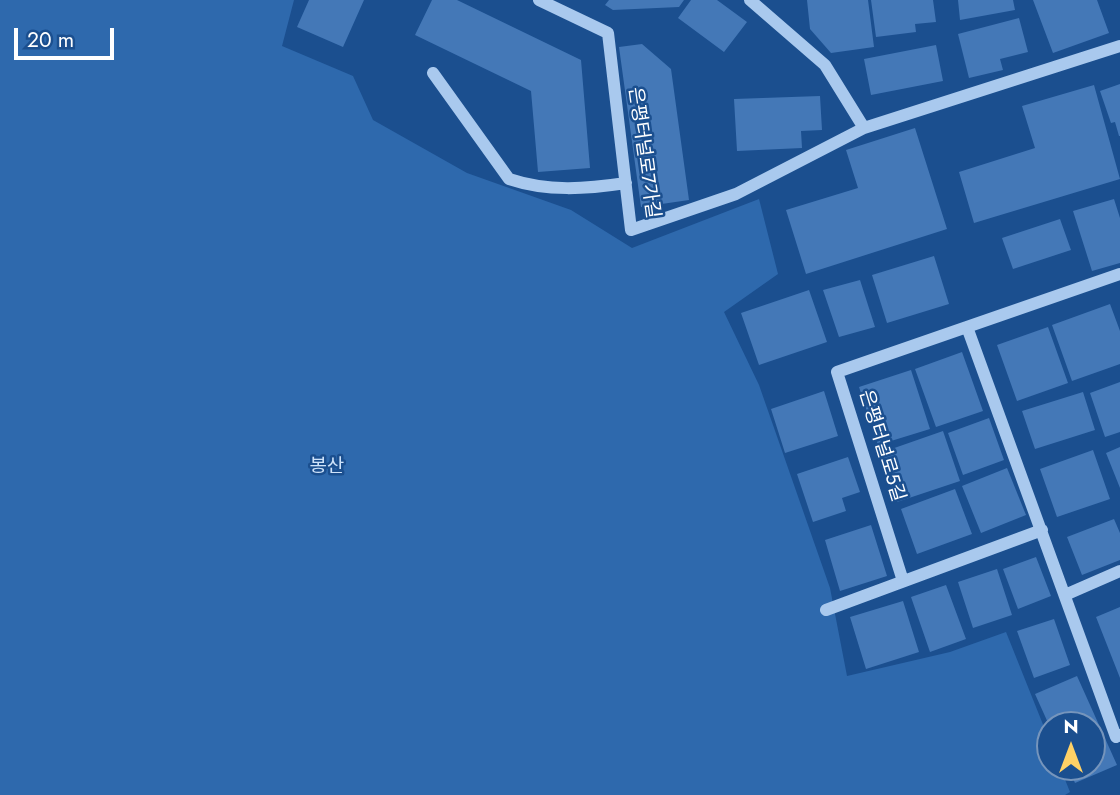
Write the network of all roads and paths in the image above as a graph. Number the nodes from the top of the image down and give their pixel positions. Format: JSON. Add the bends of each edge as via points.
{"nodes":[{"id":1,"x":539,"y":0,"type":"edge"},
{"id":2,"x":750,"y":0,"type":"edge"},
{"id":3,"x":1120,"y":46,"type":"edge"},
{"id":4,"x":433,"y":73,"type":"dead end"},
{"id":5,"x":864,"y":128,"type":"junction"},
{"id":6,"x":626,"y":183,"type":"junction"},
{"id":7,"x":1119,"y":277,"type":"edge"},
{"id":8,"x":967,"y":327,"type":"junction"},
{"id":9,"x":1042,"y":530,"type":"junction"},
{"id":10,"x":1120,"y":571,"type":"edge"},
{"id":11,"x":903,"y":581,"type":"junction"},
{"id":12,"x":1065,"y":595,"type":"junction"},
{"id":13,"x":826,"y":610,"type":"dead end"},
{"id":14,"x":1120,"y":735,"type":"edge"}],
"edges":[{"from":1,"to":6,"type":"street","name":"은평터널로7가길","via":[[608,33]]},
{"from":2,"to":5,"type":"street","via":[[825,65]]},
{"from":3,"to":5,"type":"street","name":"은평터널로7가길"},
{"from":4,"to":6,"type":"street","via":[[509,179],[530,186],[586,189]]},
{"from":5,"to":6,"type":"street","name":"은평터널로7가길","via":[[736,194],[631,230]]},
{"from":7,"to":8,"type":"street","name":"은평터널로5길"},
{"from":8,"to":9,"type":"street"},
{"from":8,"to":11,"type":"street","name":"은평터널로5길","via":[[837,372]]},
{"from":9,"to":11,"type":"street"},
{"from":9,"to":12,"type":"street"},
{"from":10,"to":12,"type":"street"},
{"from":11,"to":13,"type":"street"},
{"from":12,"to":14,"type":"street","via":[[1116,737]]}]}
